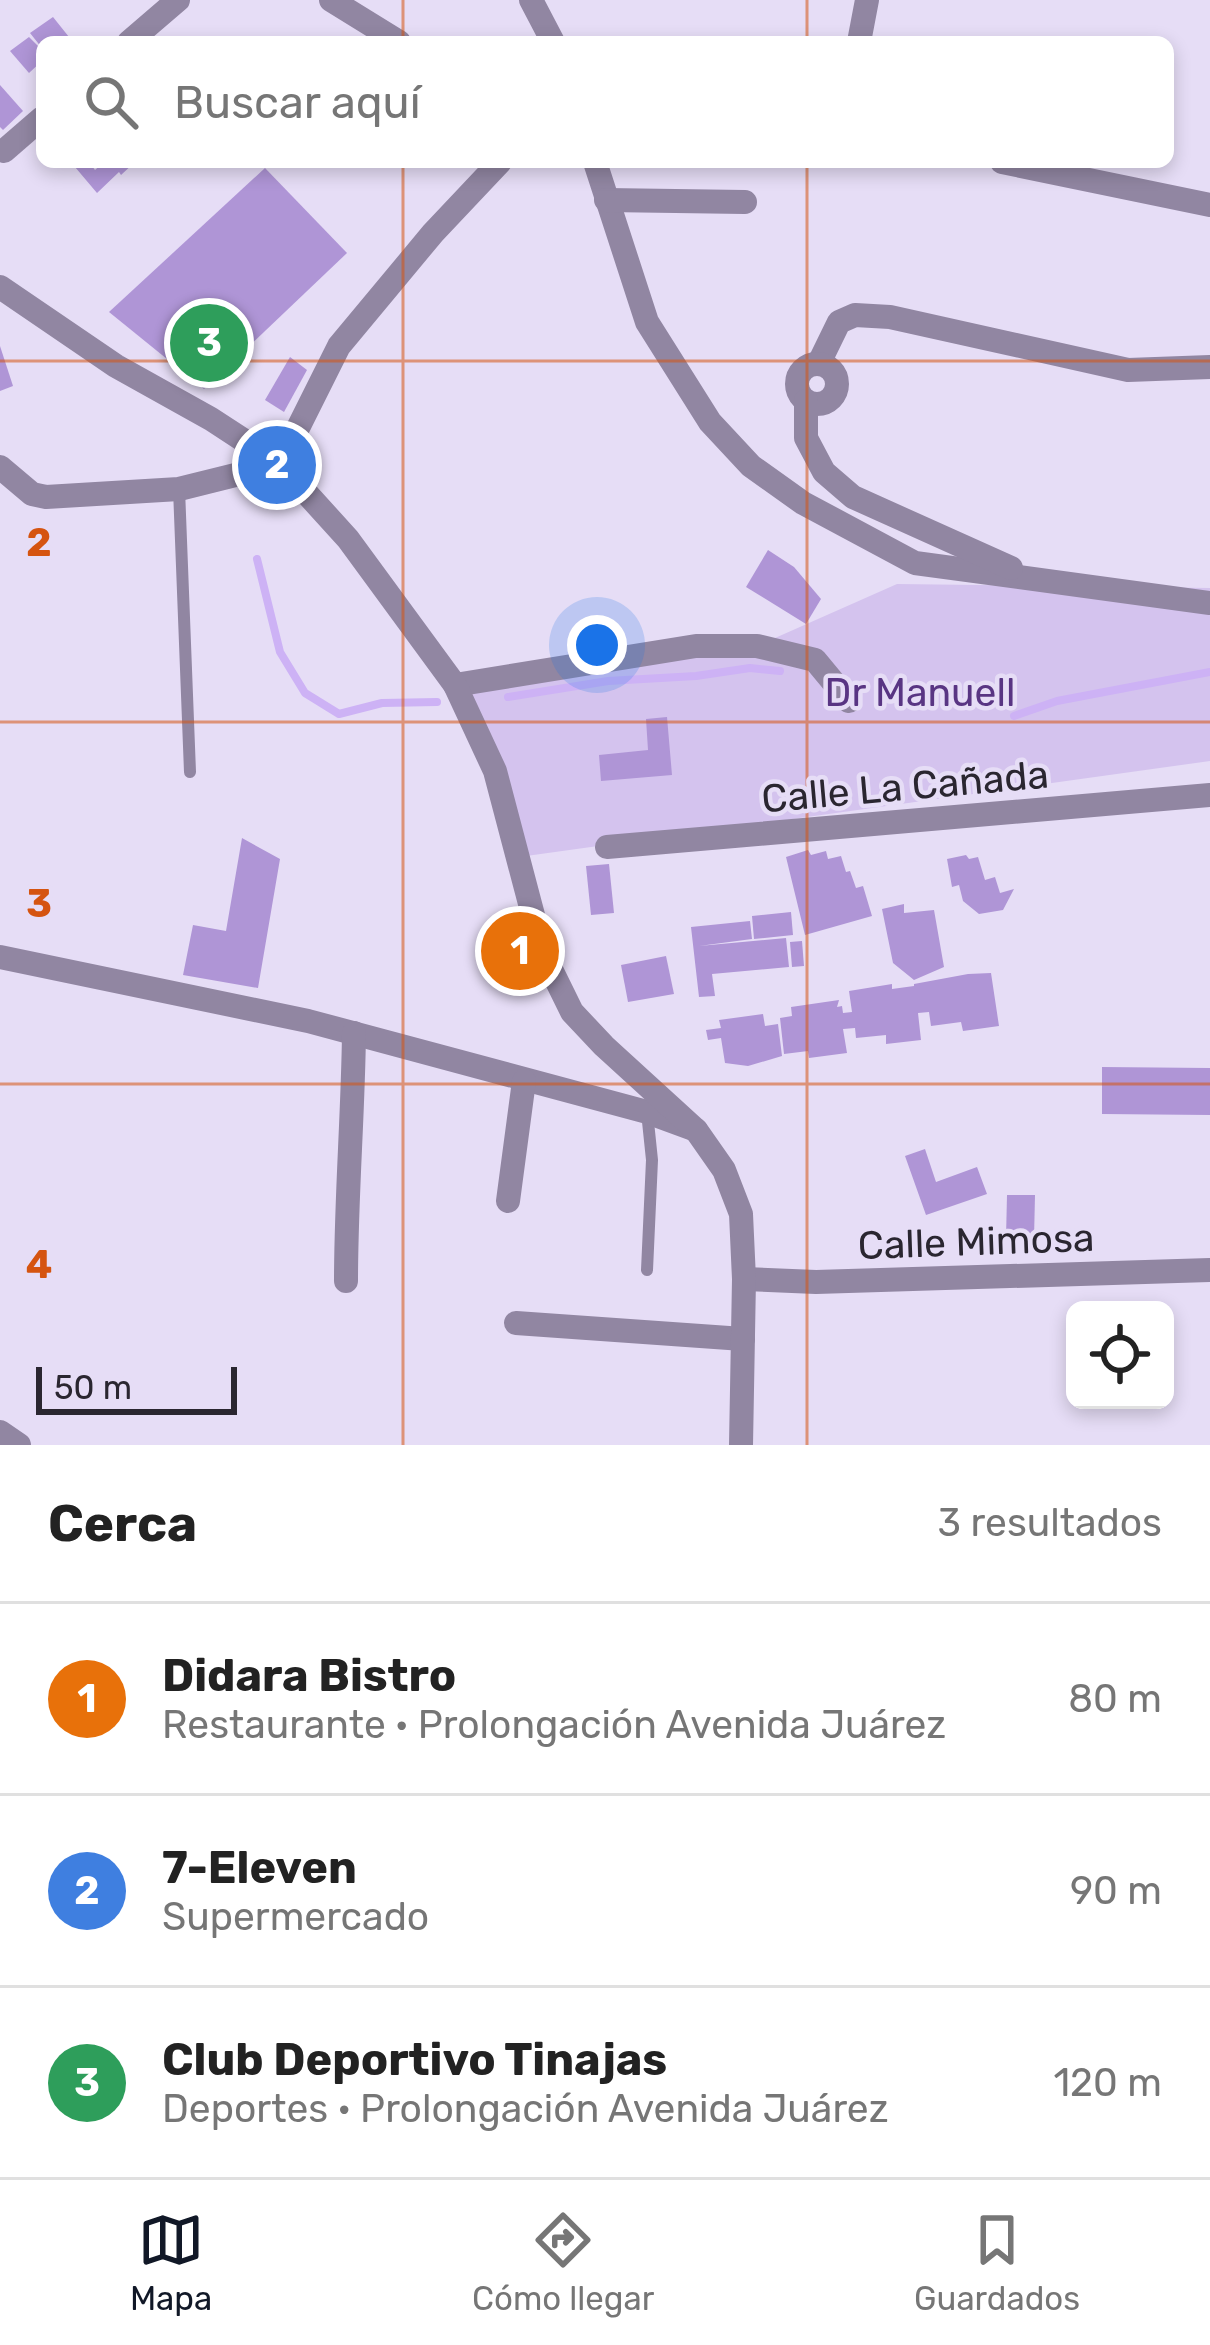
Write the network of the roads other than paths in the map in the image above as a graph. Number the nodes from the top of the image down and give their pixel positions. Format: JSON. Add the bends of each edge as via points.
{"nodes":[{"id":1,"x":178,"y":0,"type":"edge"},
{"id":2,"x":332,"y":0,"type":"edge"},
{"id":3,"x":531,"y":0,"type":"edge"},
{"id":4,"x":866,"y":0,"type":"edge"},
{"id":5,"x":136,"y":36,"type":"edge"},
{"id":6,"x":389,"y":36,"type":"edge"},
{"id":7,"x":550,"y":36,"type":"edge"},
{"id":8,"x":860,"y":36,"type":"edge"},
{"id":9,"x":36,"y":123,"type":"edge"},
{"id":10,"x":4,"y":151,"type":"dead end"},
{"id":11,"x":494,"y":168,"type":"edge"},
{"id":12,"x":597,"y":168,"type":"edge"},
{"id":13,"x":1031,"y":168,"type":"edge"},
{"id":14,"x":606,"y":200,"type":"junction"},
{"id":15,"x":745,"y":202,"type":"dead end"},
{"id":16,"x":1210,"y":205,"type":"edge"},
{"id":17,"x":0,"y":287,"type":"edge"},
{"id":18,"x":1210,"y":367,"type":"edge"},
{"id":19,"x":280,"y":464,"type":"junction"},
{"id":20,"x":0,"y":467,"type":"edge"},
{"id":21,"x":179,"y":489,"type":"junction"},
{"id":22,"x":1035,"y":579,"type":"junction"},
{"id":23,"x":1210,"y":603,"type":"edge"},
{"id":24,"x":455,"y":685,"type":"junction"},
{"id":25,"x":849,"y":701,"type":"dead end"},
{"id":26,"x":190,"y":772,"type":"dead end"},
{"id":27,"x":1210,"y":794,"type":"edge"},
{"id":28,"x":607,"y":847,"type":"dead end"},
{"id":29,"x":0,"y":957,"type":"edge"},
{"id":30,"x":354,"y":1033,"type":"junction"},
{"id":31,"x":524,"y":1081,"type":"junction"},
{"id":32,"x":647,"y":1112,"type":"junction"},
{"id":33,"x":696,"y":1130,"type":"junction"},
{"id":34,"x":508,"y":1201,"type":"dead end"},
{"id":35,"x":647,"y":1270,"type":"dead end"},
{"id":36,"x":1210,"y":1270,"type":"edge"},
{"id":37,"x":744,"y":1279,"type":"junction"},
{"id":38,"x":346,"y":1281,"type":"dead end"},
{"id":39,"x":516,"y":1323,"type":"dead end"},
{"id":40,"x":743,"y":1339,"type":"junction"},
{"id":41,"x":0,"y":1432,"type":"edge"},
{"id":42,"x":19,"y":1445,"type":"edge"},
{"id":43,"x":740,"y":1445,"type":"edge"}],
"edges":[{"from":1,"to":5,"type":"street"},
{"from":2,"to":6,"type":"street"},
{"from":3,"to":7,"type":"street"},
{"from":4,"to":8,"type":"street"},
{"from":9,"to":10,"type":"street"},
{"from":11,"to":19,"type":"street","via":[[339,346]]},
{"from":12,"to":14,"type":"street"},
{"from":13,"to":16,"type":"street"},
{"from":14,"to":15,"type":"street"},
{"from":14,"to":22,"type":"street","via":[[647,322],[710,422],[751,466],[915,563]]},
{"from":17,"to":19,"type":"street"},
{"from":18,"to":22,"type":"street","via":[[1128,370],[890,317],[838,322],[819,364],[802,369],[796,386],[806,401],[806,438],[824,472],[853,497]]},
{"from":19,"to":21,"type":"street"},
{"from":19,"to":24,"type":"street","via":[[348,539]]},
{"from":20,"to":21,"type":"street","via":[[46,497]]},
{"from":21,"to":26,"type":"lane"},
{"from":22,"to":23,"type":"street"},
{"from":24,"to":25,"type":"street","via":[[696,646],[757,646],[815,660]]},
{"from":24,"to":33,"type":"street","via":[[494,771],[544,953],[572,1012]]},
{"from":27,"to":28,"type":"street","name":"Calle La Cañada"},
{"from":29,"to":30,"type":"street"},
{"from":30,"to":31,"type":"street"},
{"from":30,"to":38,"type":"street"},
{"from":31,"to":32,"type":"street"},
{"from":31,"to":34,"type":"street"},
{"from":32,"to":33,"type":"street"},
{"from":32,"to":35,"type":"lane"},
{"from":33,"to":37,"type":"street","via":[[741,1214]]},
{"from":36,"to":37,"type":"street","name":"Calle Mimosa"},
{"from":37,"to":40,"type":"street"},
{"from":39,"to":40,"type":"street"},
{"from":40,"to":43,"type":"street"},
{"from":41,"to":42,"type":"street"}]}
